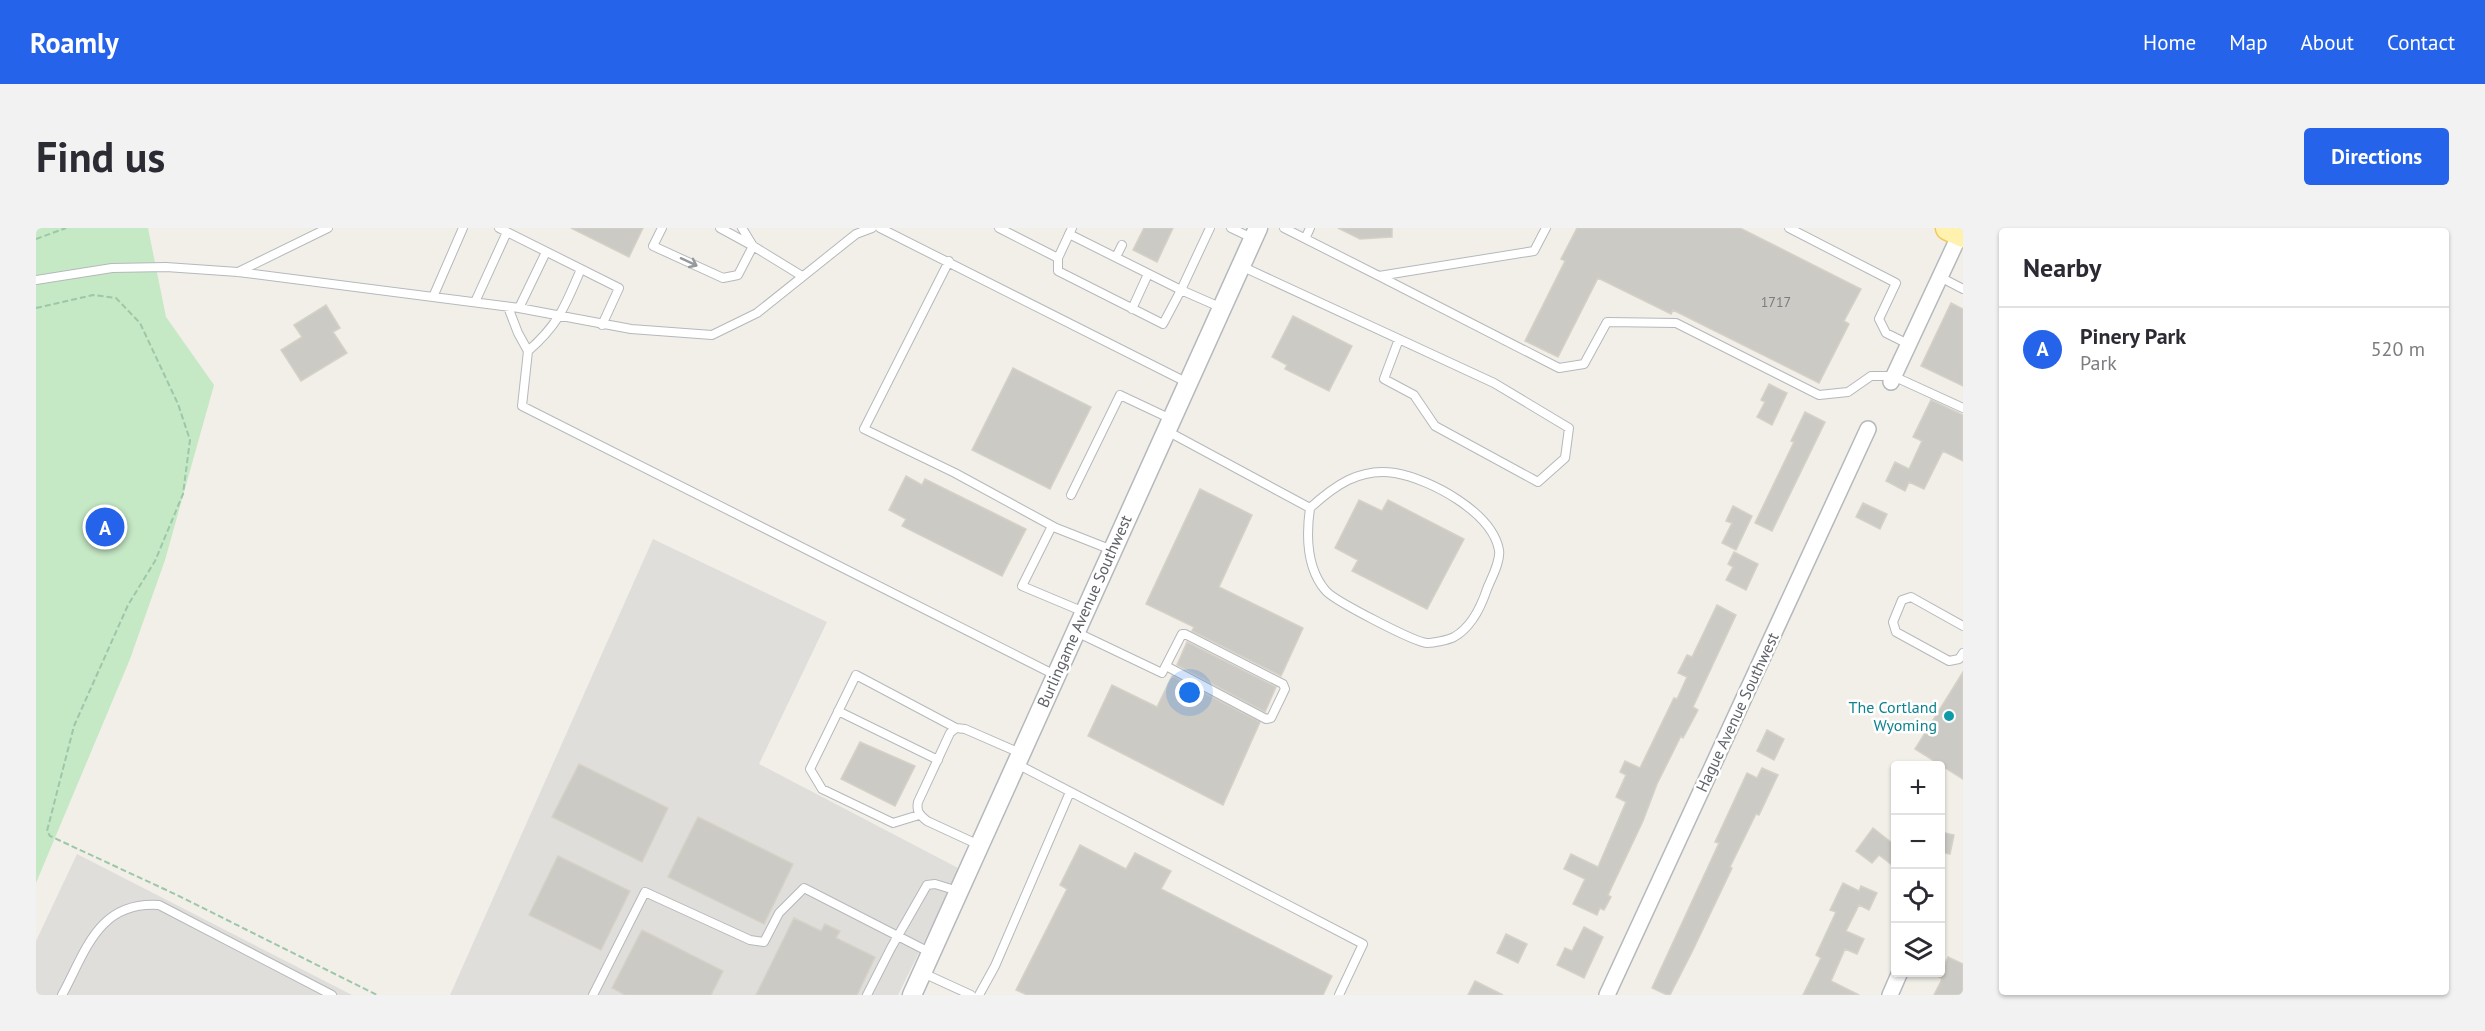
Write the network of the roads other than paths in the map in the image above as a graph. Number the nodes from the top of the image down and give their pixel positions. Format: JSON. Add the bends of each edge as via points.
{"nodes":[{"id":1,"x":328,"y":228,"type":"edge"},
{"id":2,"x":463,"y":228,"type":"edge"},
{"id":3,"x":499,"y":228,"type":"edge"},
{"id":4,"x":662,"y":228,"type":"edge"},
{"id":5,"x":720,"y":228,"type":"edge"},
{"id":6,"x":742,"y":228,"type":"edge"},
{"id":7,"x":872,"y":228,"type":"edge"},
{"id":8,"x":880,"y":228,"type":"edge"},
{"id":9,"x":999,"y":228,"type":"edge"},
{"id":10,"x":1209,"y":228,"type":"edge"},
{"id":11,"x":1231,"y":228,"type":"edge"},
{"id":12,"x":1284,"y":228,"type":"edge"},
{"id":13,"x":1310,"y":228,"type":"edge"},
{"id":14,"x":1546,"y":228,"type":"edge"},
{"id":15,"x":1789,"y":228,"type":"edge"},
{"id":16,"x":1071,"y":231,"type":"edge"},
{"id":17,"x":507,"y":232,"type":"junction"},
{"id":18,"x":1957,"y":232,"type":"edge"},
{"id":19,"x":1256,"y":233,"type":"edge"},
{"id":20,"x":1305,"y":237,"type":"junction"},
{"id":21,"x":1122,"y":245,"type":"dead end"},
{"id":22,"x":753,"y":246,"type":"junction"},
{"id":23,"x":546,"y":252,"type":"junction"},
{"id":24,"x":1116,"y":257,"type":"junction"},
{"id":25,"x":1058,"y":258,"type":"junction"},
{"id":26,"x":949,"y":261,"type":"junction"},
{"id":27,"x":1241,"y":266,"type":"junction"},
{"id":28,"x":581,"y":269,"type":"junction"},
{"id":29,"x":238,"y":272,"type":"junction"},
{"id":30,"x":1148,"y":274,"type":"junction"},
{"id":31,"x":802,"y":276,"type":"junction"},
{"id":32,"x":1379,"y":276,"type":"junction"},
{"id":33,"x":1940,"y":277,"type":"junction"},
{"id":34,"x":36,"y":280,"type":"edge"},
{"id":35,"x":1963,"y":289,"type":"edge"},
{"id":36,"x":1181,"y":290,"type":"junction"},
{"id":37,"x":433,"y":297,"type":"junction"},
{"id":38,"x":475,"y":303,"type":"junction"},
{"id":39,"x":508,"y":307,"type":"junction"},
{"id":40,"x":519,"y":308,"type":"junction"},
{"id":41,"x":1222,"y":308,"type":"junction"},
{"id":42,"x":1132,"y":309,"type":"junction"},
{"id":43,"x":560,"y":317,"type":"junction"},
{"id":44,"x":602,"y":325,"type":"junction"},
{"id":45,"x":1399,"y":339,"type":"junction"},
{"id":46,"x":1908,"y":344,"type":"junction"},
{"id":47,"x":528,"y":351,"type":"junction"},
{"id":48,"x":1892,"y":379,"type":"junction"},
{"id":49,"x":1188,"y":383,"type":"junction"},
{"id":50,"x":1963,"y":408,"type":"edge"},
{"id":51,"x":1168,"y":425,"type":"junction"},
{"id":52,"x":1868,"y":429,"type":"dead end"},
{"id":53,"x":1071,"y":495,"type":"dead end"},
{"id":54,"x":1310,"y":508,"type":"junction"},
{"id":55,"x":1052,"y":526,"type":"junction"},
{"id":56,"x":1112,"y":550,"type":"junction"},
{"id":57,"x":1084,"y":612,"type":"junction"},
{"id":58,"x":1963,"y":626,"type":"edge"},
{"id":59,"x":1075,"y":632,"type":"junction"},
{"id":60,"x":1963,"y":653,"type":"edge"},
{"id":61,"x":1166,"y":666,"type":"junction"},
{"id":62,"x":1056,"y":675,"type":"junction"},
{"id":63,"x":838,"y":711,"type":"junction"},
{"id":64,"x":956,"y":728,"type":"junction"},
{"id":65,"x":1018,"y":759,"type":"junction"},
{"id":66,"x":938,"y":760,"type":"junction"},
{"id":67,"x":1070,"y":792,"type":"junction"},
{"id":68,"x":919,"y":815,"type":"junction"},
{"id":69,"x":979,"y":845,"type":"junction"},
{"id":70,"x":959,"y":891,"type":"junction"},
{"id":71,"x":899,"y":937,"type":"junction"},
{"id":72,"x":931,"y":953,"type":"junction"},
{"id":73,"x":922,"y":972,"type":"junction"},
{"id":74,"x":1898,"y":977,"type":"edge"},
{"id":75,"x":62,"y":995,"type":"edge"},
{"id":76,"x":332,"y":995,"type":"edge"},
{"id":77,"x":593,"y":995,"type":"edge"},
{"id":78,"x":867,"y":995,"type":"edge"},
{"id":79,"x":912,"y":995,"type":"edge"},
{"id":80,"x":970,"y":995,"type":"edge"},
{"id":81,"x":980,"y":995,"type":"edge"},
{"id":82,"x":1339,"y":995,"type":"edge"},
{"id":83,"x":1607,"y":995,"type":"edge"},
{"id":84,"x":1890,"y":995,"type":"edge"}],
"edges":[{"from":1,"to":29,"type":"lane"},
{"from":2,"to":37,"type":"lane"},
{"from":3,"to":17,"type":"lane"},
{"from":4,"to":22,"type":"lane","one_way":true,"via":[[653,246],[723,278],[738,275]]},
{"from":5,"to":22,"type":"lane"},
{"from":6,"to":22,"type":"lane"},
{"from":7,"to":31,"type":"lane","via":[[856,234]]},
{"from":8,"to":26,"type":"lane"},
{"from":9,"to":25,"type":"lane"},
{"from":10,"to":36,"type":"lane"},
{"from":11,"to":19,"type":"lane"},
{"from":12,"to":20,"type":"lane"},
{"from":13,"to":20,"type":"lane"},
{"from":14,"to":32,"type":"lane","via":[[1534,251]]},
{"from":15,"to":46,"type":"lane","via":[[1896,283],[1879,319],[1886,333]]},
{"from":16,"to":24,"type":"lane"},
{"from":16,"to":25,"type":"lane"},
{"from":17,"to":23,"type":"lane"},
{"from":17,"to":38,"type":"lane"},
{"from":18,"to":33,"type":"street"},
{"from":19,"to":27,"type":"street","name":"Burlingame Avenue Southwest"},
{"from":20,"to":32,"type":"lane"},
{"from":21,"to":24,"type":"lane"},
{"from":22,"to":31,"type":"lane"},
{"from":23,"to":28,"type":"lane"},
{"from":23,"to":40,"type":"lane"},
{"from":24,"to":30,"type":"lane"},
{"from":25,"to":42,"type":"lane","via":[[1058,271]]},
{"from":26,"to":49,"type":"lane"},
{"from":26,"to":55,"type":"lane","via":[[864,429]]},
{"from":27,"to":41,"type":"street","name":"Burlingame Avenue Southwest"},
{"from":27,"to":45,"type":"lane"},
{"from":28,"to":43,"type":"lane"},
{"from":28,"to":44,"type":"lane","via":[[619,288]]},
{"from":29,"to":34,"type":"lane","via":[[112,268]]},
{"from":29,"to":37,"type":"lane"},
{"from":30,"to":36,"type":"lane"},
{"from":30,"to":42,"type":"lane"},
{"from":31,"to":44,"type":"lane","via":[[757,314],[712,335]]},
{"from":32,"to":48,"type":"lane","via":[[1559,368],[1584,364],[1607,322],[1677,323],[1819,395],[1848,392],[1871,376]]},
{"from":33,"to":35,"type":"lane"},
{"from":33,"to":46,"type":"street"},
{"from":36,"to":41,"type":"lane"},
{"from":36,"to":42,"type":"lane","via":[[1163,324]]},
{"from":37,"to":38,"type":"lane"},
{"from":38,"to":39,"type":"lane"},
{"from":39,"to":40,"type":"lane"},
{"from":39,"to":47,"type":"lane"},
{"from":40,"to":43,"type":"lane"},
{"from":41,"to":49,"type":"street","name":"Burlingame Avenue Southwest"},
{"from":43,"to":44,"type":"lane"},
{"from":43,"to":47,"type":"lane"},
{"from":45,"to":45,"type":"lane","via":[[1494,383],[1569,428],[1565,458],[1538,482],[1435,426],[1414,395],[1384,379]]},
{"from":46,"to":48,"type":"street"},
{"from":47,"to":62,"type":"lane","via":[[522,406]]},
{"from":48,"to":50,"type":"lane"},
{"from":49,"to":51,"type":"street","name":"Burlingame Avenue Southwest"},
{"from":51,"to":53,"type":"lane","via":[[1120,395]]},
{"from":51,"to":54,"type":"lane"},
{"from":51,"to":56,"type":"street","name":"Burlingame Avenue Southwest"},
{"from":52,"to":83,"type":"street","name":"Hague Avenue Southwest"},
{"from":54,"to":54,"type":"lane","via":[[1306,536],[1312,566],[1326,591],[1344,602],[1427,643],[1453,637],[1480,610],[1500,553],[1493,531],[1444,491],[1410,475],[1382,471],[1352,477]]},
{"from":55,"to":56,"type":"lane"},
{"from":55,"to":57,"type":"lane","via":[[1022,586]]},
{"from":56,"to":57,"type":"street","name":"Burlingame Avenue Southwest"},
{"from":57,"to":59,"type":"street","name":"Burlingame Avenue Southwest"},
{"from":58,"to":60,"type":"lane","via":[[1911,597],[1902,600],[1893,622],[1896,632],[1949,660],[1959,659]]},
{"from":59,"to":61,"type":"lane","via":[[1160,673]]},
{"from":59,"to":62,"type":"street","name":"Burlingame Avenue Southwest"},
{"from":61,"to":61,"type":"lane","via":[[1266,719],[1286,689],[1185,634]]},
{"from":62,"to":65,"type":"street","name":"Burlingame Avenue Southwest"},
{"from":63,"to":64,"type":"lane","via":[[856,675]]},
{"from":63,"to":66,"type":"lane"},
{"from":63,"to":68,"type":"lane","via":[[810,770],[822,789],[893,824]]},
{"from":64,"to":65,"type":"lane","via":[[965,729]]},
{"from":64,"to":66,"type":"lane"},
{"from":65,"to":67,"type":"lane"},
{"from":65,"to":69,"type":"street","name":"Burlingame Avenue Southwest"},
{"from":66,"to":68,"type":"lane","via":[[918,802]]},
{"from":67,"to":81,"type":"lane"},
{"from":67,"to":82,"type":"lane","via":[[1362,944]]},
{"from":68,"to":69,"type":"lane"},
{"from":69,"to":70,"type":"street","name":"Burlingame Avenue Southwest"},
{"from":70,"to":71,"type":"lane","via":[[927,885]]},
{"from":70,"to":72,"type":"street","name":"Burlingame Avenue Southwest"},
{"from":71,"to":72,"type":"lane"},
{"from":71,"to":77,"type":"lane","via":[[804,888],[779,913],[764,942],[750,940],[645,892]]},
{"from":71,"to":78,"type":"lane"},
{"from":72,"to":73,"type":"street","name":"Burlingame Avenue Southwest"},
{"from":73,"to":79,"type":"street","name":"Burlingame Avenue Southwest"},
{"from":73,"to":80,"type":"lane"},
{"from":74,"to":84,"type":"street"},
{"from":75,"to":76,"type":"lane","via":[[100,926],[111,915],[141,904],[159,905]]}]}
